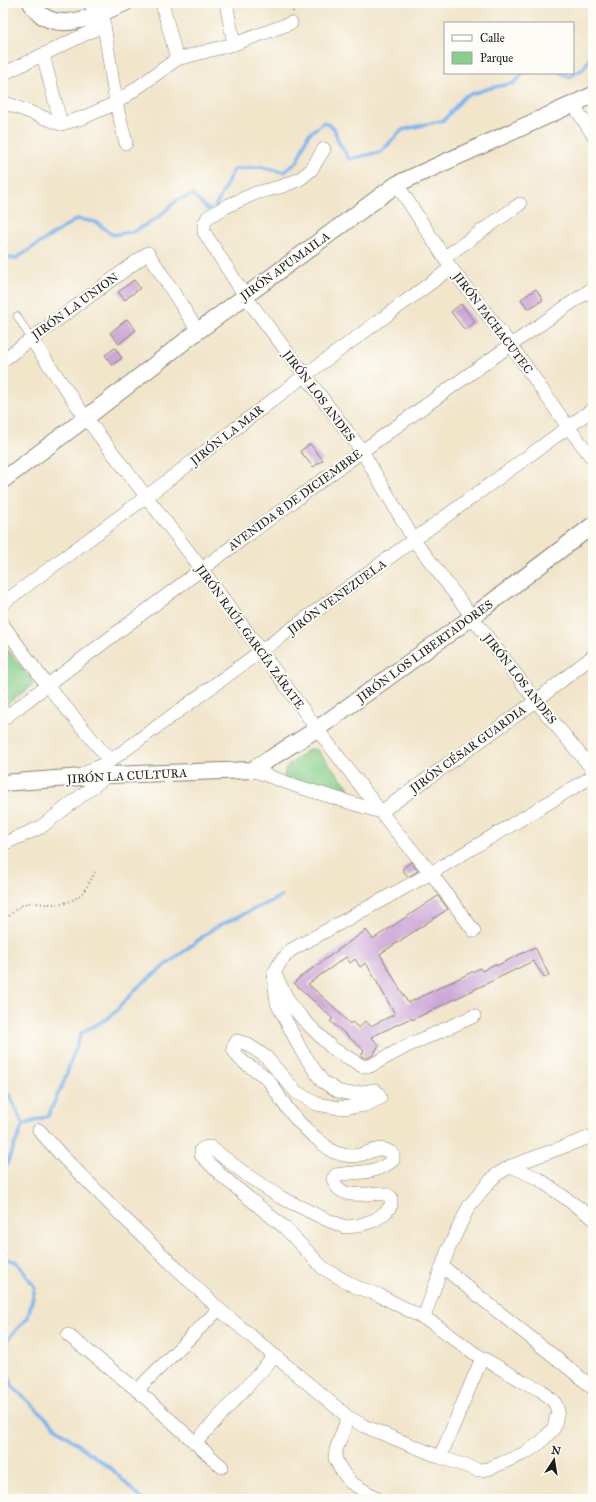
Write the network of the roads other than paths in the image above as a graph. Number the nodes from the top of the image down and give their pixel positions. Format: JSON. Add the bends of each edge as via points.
{"nodes":[{"id":1,"x":31,"y":3,"type":"edge"},
{"id":2,"x":125,"y":3,"type":"edge"},
{"id":3,"x":162,"y":3,"type":"edge"},
{"id":4,"x":226,"y":3,"type":"edge"},
{"id":5,"x":98,"y":14,"type":"edge"},
{"id":6,"x":291,"y":24,"type":"dead end"},
{"id":7,"x":234,"y":44,"type":"junction"},
{"id":8,"x":43,"y":55,"type":"junction"},
{"id":9,"x":177,"y":59,"type":"junction"},
{"id":10,"x":3,"y":74,"type":"edge"},
{"id":11,"x":593,"y":95,"type":"edge"},
{"id":12,"x":3,"y":102,"type":"edge"},
{"id":13,"x":116,"y":103,"type":"junction"},
{"id":14,"x":573,"y":104,"type":"junction"},
{"id":15,"x":61,"y":124,"type":"junction"},
{"id":16,"x":593,"y":135,"type":"edge"},
{"id":17,"x":126,"y":143,"type":"dead end"},
{"id":18,"x":324,"y":149,"type":"dead end"},
{"id":19,"x":397,"y":184,"type":"junction"},
{"id":20,"x":520,"y":204,"type":"dead end"},
{"id":21,"x":448,"y":262,"type":"junction"},
{"id":22,"x":593,"y":288,"type":"edge"},
{"id":23,"x":245,"y":296,"type":"junction"},
{"id":24,"x":17,"y":316,"type":"dead end"},
{"id":25,"x":198,"y":331,"type":"junction"},
{"id":26,"x":32,"y":339,"type":"junction"},
{"id":27,"x":511,"y":345,"type":"junction"},
{"id":28,"x":3,"y":360,"type":"edge"},
{"id":29,"x":304,"y":376,"type":"junction"},
{"id":30,"x":593,"y":409,"type":"edge"},
{"id":31,"x":86,"y":418,"type":"junction"},
{"id":32,"x":568,"y":427,"type":"junction"},
{"id":33,"x":362,"y":451,"type":"junction"},
{"id":34,"x":593,"y":459,"type":"edge"},
{"id":35,"x":3,"y":480,"type":"edge"},
{"id":36,"x":146,"y":498,"type":"junction"},
{"id":37,"x":593,"y":525,"type":"edge"},
{"id":38,"x":414,"y":540,"type":"junction"},
{"id":39,"x":201,"y":568,"type":"junction"},
{"id":40,"x":3,"y":603,"type":"edge"},
{"id":41,"x":472,"y":617,"type":"junction"},
{"id":42,"x":3,"y":625,"type":"edge"},
{"id":43,"x":261,"y":652,"type":"junction"},
{"id":44,"x":593,"y":656,"type":"edge"},
{"id":45,"x":47,"y":685,"type":"junction"},
{"id":46,"x":536,"y":700,"type":"junction"},
{"id":47,"x":3,"y":719,"type":"edge"},
{"id":48,"x":317,"y":729,"type":"junction"},
{"id":49,"x":109,"y":768,"type":"junction"},
{"id":50,"x":252,"y":770,"type":"junction"},
{"id":51,"x":593,"y":770,"type":"edge"},
{"id":52,"x":593,"y":776,"type":"edge"},
{"id":53,"x":3,"y":783,"type":"edge"},
{"id":54,"x":381,"y":812,"type":"junction"},
{"id":55,"x":3,"y":844,"type":"edge"},
{"id":56,"x":431,"y":873,"type":"junction"},
{"id":57,"x":474,"y":931,"type":"dead end"},
{"id":58,"x":274,"y":973,"type":"junction"},
{"id":59,"x":474,"y":1016,"type":"dead end"},
{"id":60,"x":39,"y":1130,"type":"dead end"},
{"id":61,"x":593,"y":1136,"type":"edge"},
{"id":62,"x":511,"y":1166,"type":"junction"},
{"id":63,"x":593,"y":1218,"type":"edge"},
{"id":64,"x":442,"y":1268,"type":"junction"},
{"id":65,"x":219,"y":1309,"type":"junction"},
{"id":66,"x":424,"y":1317,"type":"junction"},
{"id":67,"x":68,"y":1335,"type":"dead end"},
{"id":68,"x":275,"y":1356,"type":"junction"},
{"id":69,"x":482,"y":1358,"type":"junction"},
{"id":70,"x":593,"y":1388,"type":"edge"},
{"id":71,"x":137,"y":1390,"type":"junction"},
{"id":72,"x":348,"y":1417,"type":"junction"},
{"id":73,"x":195,"y":1443,"type":"junction"},
{"id":74,"x":440,"y":1457,"type":"junction"},
{"id":75,"x":222,"y":1467,"type":"dead end"},
{"id":76,"x":378,"y":1499,"type":"edge"}],
"edges":[{"from":1,"to":5,"type":"street","via":[[39,14],[53,22],[68,23]]},
{"from":2,"to":5,"type":"street"},
{"from":3,"to":9,"type":"street"},
{"from":4,"to":7,"type":"street"},
{"from":5,"to":8,"type":"street"},
{"from":5,"to":13,"type":"street"},
{"from":6,"to":7,"type":"street"},
{"from":7,"to":9,"type":"street"},
{"from":8,"to":10,"type":"street"},
{"from":8,"to":15,"type":"street"},
{"from":9,"to":13,"type":"street"},
{"from":11,"to":14,"type":"street","name":"JIRÓN APUMAILA"},
{"from":12,"to":15,"type":"street"},
{"from":13,"to":15,"type":"street"},
{"from":13,"to":17,"type":"street"},
{"from":14,"to":16,"type":"street"},
{"from":14,"to":19,"type":"street","name":"JIRÓN APUMAILA"},
{"from":18,"to":23,"type":"street","name":"JIRÓN LOS ANDES","via":[[311,170],[300,179],[256,193],[227,206],[208,217],[204,224],[204,232]]},
{"from":19,"to":21,"type":"street","name":"JIRÓN PACHACUTEC"},
{"from":19,"to":23,"type":"street","name":"JIRÓN APUMAILA"},
{"from":20,"to":21,"type":"street","name":"JIRÓN LA MAR"},
{"from":21,"to":27,"type":"street","name":"JIRÓN PACHACUTEC"},
{"from":21,"to":29,"type":"street","name":"JIRÓN LA MAR"},
{"from":22,"to":27,"type":"street","name":"AVENIDA 8 DE DICIEMBRE"},
{"from":23,"to":25,"type":"street","name":"JIRÓN APUMAILA"},
{"from":23,"to":29,"type":"street","name":"JIRÓN LOS ANDES"},
{"from":24,"to":26,"type":"lane"},
{"from":25,"to":26,"type":"street","name":"JIRÓN LA UNION","via":[[148,253]]},
{"from":25,"to":31,"type":"street","name":"JIRÓN APUMAILA"},
{"from":26,"to":28,"type":"street","name":"JIRÓN LA UNION"},
{"from":26,"to":31,"type":"street","name":"JIRÓN RAÚL GARCÍA ZÁRATE"},
{"from":27,"to":32,"type":"street","name":"JIRÓN PACHACUTEC"},
{"from":27,"to":33,"type":"street","name":"AVENIDA 8 DE DICIEMBRE"},
{"from":29,"to":33,"type":"street","name":"JIRÓN LOS ANDES"},
{"from":29,"to":36,"type":"street","name":"JIRÓN LA MAR"},
{"from":30,"to":32,"type":"street","name":"JIRÓN VENEZUELA"},
{"from":31,"to":35,"type":"street","name":"JIRÓN APUMAILA"},
{"from":31,"to":36,"type":"street","name":"JIRÓN RAÚL GARCÍA ZÁRATE"},
{"from":32,"to":34,"type":"street","name":"JIRÓN PACHACUTEC"},
{"from":32,"to":38,"type":"street","name":"JIRÓN VENEZUELA"},
{"from":33,"to":38,"type":"street","name":"JIRÓN LOS ANDES"},
{"from":33,"to":39,"type":"street","name":"AVENIDA 8 DE DICIEMBRE"},
{"from":36,"to":39,"type":"street","name":"JIRÓN RAÚL GARCÍA ZÁRATE"},
{"from":36,"to":40,"type":"street","name":"JIRÓN LA MAR"},
{"from":37,"to":41,"type":"street","name":"JIRÓN LOS LIBERTADORES"},
{"from":38,"to":41,"type":"street","name":"JIRÓN LOS ANDES"},
{"from":38,"to":43,"type":"street","name":"JIRÓN VENEZUELA"},
{"from":39,"to":43,"type":"street","name":"JIRÓN RAÚL GARCÍA ZÁRATE"},
{"from":39,"to":45,"type":"street","name":"AVENIDA 8 DE DICIEMBRE"},
{"from":41,"to":46,"type":"street","name":"JIRÓN LOS ANDES"},
{"from":41,"to":48,"type":"street","name":"JIRÓN LOS LIBERTADORES"},
{"from":42,"to":45,"type":"street"},
{"from":43,"to":48,"type":"street","name":"JIRÓN RAÚL GARCÍA ZÁRATE"},
{"from":43,"to":49,"type":"street","name":"JIRÓN VENEZUELA"},
{"from":44,"to":46,"type":"street","name":"JIRÓN CÉSAR GUARDIA"},
{"from":45,"to":47,"type":"street","name":"AVENIDA 8 DE DICIEMBRE"},
{"from":45,"to":49,"type":"street"},
{"from":46,"to":51,"type":"street","name":"JIRÓN LOS ANDES"},
{"from":46,"to":54,"type":"street","name":"JIRÓN CÉSAR GUARDIA"},
{"from":48,"to":50,"type":"street","name":"JIRÓN LOS LIBERTADORES"},
{"from":48,"to":54,"type":"street","name":"JIRÓN RAÚL GARCÍA ZÁRATE"},
{"from":49,"to":50,"type":"street","name":"JIRÓN LA CULTURA"},
{"from":49,"to":53,"type":"street","name":"JIRÓN LA CULTURA","via":[[76,778]]},
{"from":49,"to":55,"type":"street","name":"JIRÓN VENEZUELA","via":[[41,827]]},
{"from":50,"to":54,"type":"street"},
{"from":52,"to":56,"type":"street"},
{"from":54,"to":56,"type":"street","name":"JIRÓN RAÚL GARCÍA ZÁRATE"},
{"from":56,"to":57,"type":"street","name":"JIRÓN RAÚL GARCÍA ZÁRATE"},
{"from":56,"to":58,"type":"street","via":[[291,950]]},
{"from":58,"to":59,"type":"street","via":[[290,1004],[303,1019],[332,1048],[362,1066],[370,1066],[406,1046]]},
{"from":58,"to":66,"type":"street","via":[[277,1003],[322,1081],[350,1094],[375,1090],[380,1098],[365,1105],[351,1107],[339,1108],[317,1104],[296,1092],[269,1061],[247,1044],[237,1041],[233,1048],[235,1054],[240,1061],[267,1078],[297,1121],[333,1152],[347,1156],[380,1149],[393,1154],[393,1160],[382,1168],[372,1172],[336,1174],[333,1179],[342,1190],[351,1194],[386,1194],[391,1197],[391,1205],[375,1220],[345,1227],[280,1197],[210,1147],[201,1150],[201,1155],[227,1181],[284,1227],[323,1268],[356,1287]]},
{"from":60,"to":65,"type":"street","via":[[122,1216]]},
{"from":61,"to":62,"type":"street"},
{"from":62,"to":63,"type":"street","via":[[540,1179]]},
{"from":62,"to":64,"type":"street","via":[[496,1174],[469,1206]]},
{"from":64,"to":66,"type":"street"},
{"from":64,"to":70,"type":"street"},
{"from":65,"to":68,"type":"street"},
{"from":65,"to":71,"type":"street"},
{"from":66,"to":69,"type":"street"},
{"from":67,"to":71,"type":"street"},
{"from":68,"to":72,"type":"street"},
{"from":68,"to":73,"type":"street"},
{"from":69,"to":74,"type":"street"},
{"from":69,"to":74,"type":"street","via":[[550,1397],[558,1412],[554,1428],[540,1443],[525,1453],[488,1469],[478,1470]]},
{"from":71,"to":73,"type":"street"},
{"from":72,"to":74,"type":"street"},
{"from":72,"to":76,"type":"street","via":[[335,1458],[350,1482]]},
{"from":73,"to":75,"type":"street"}]}
